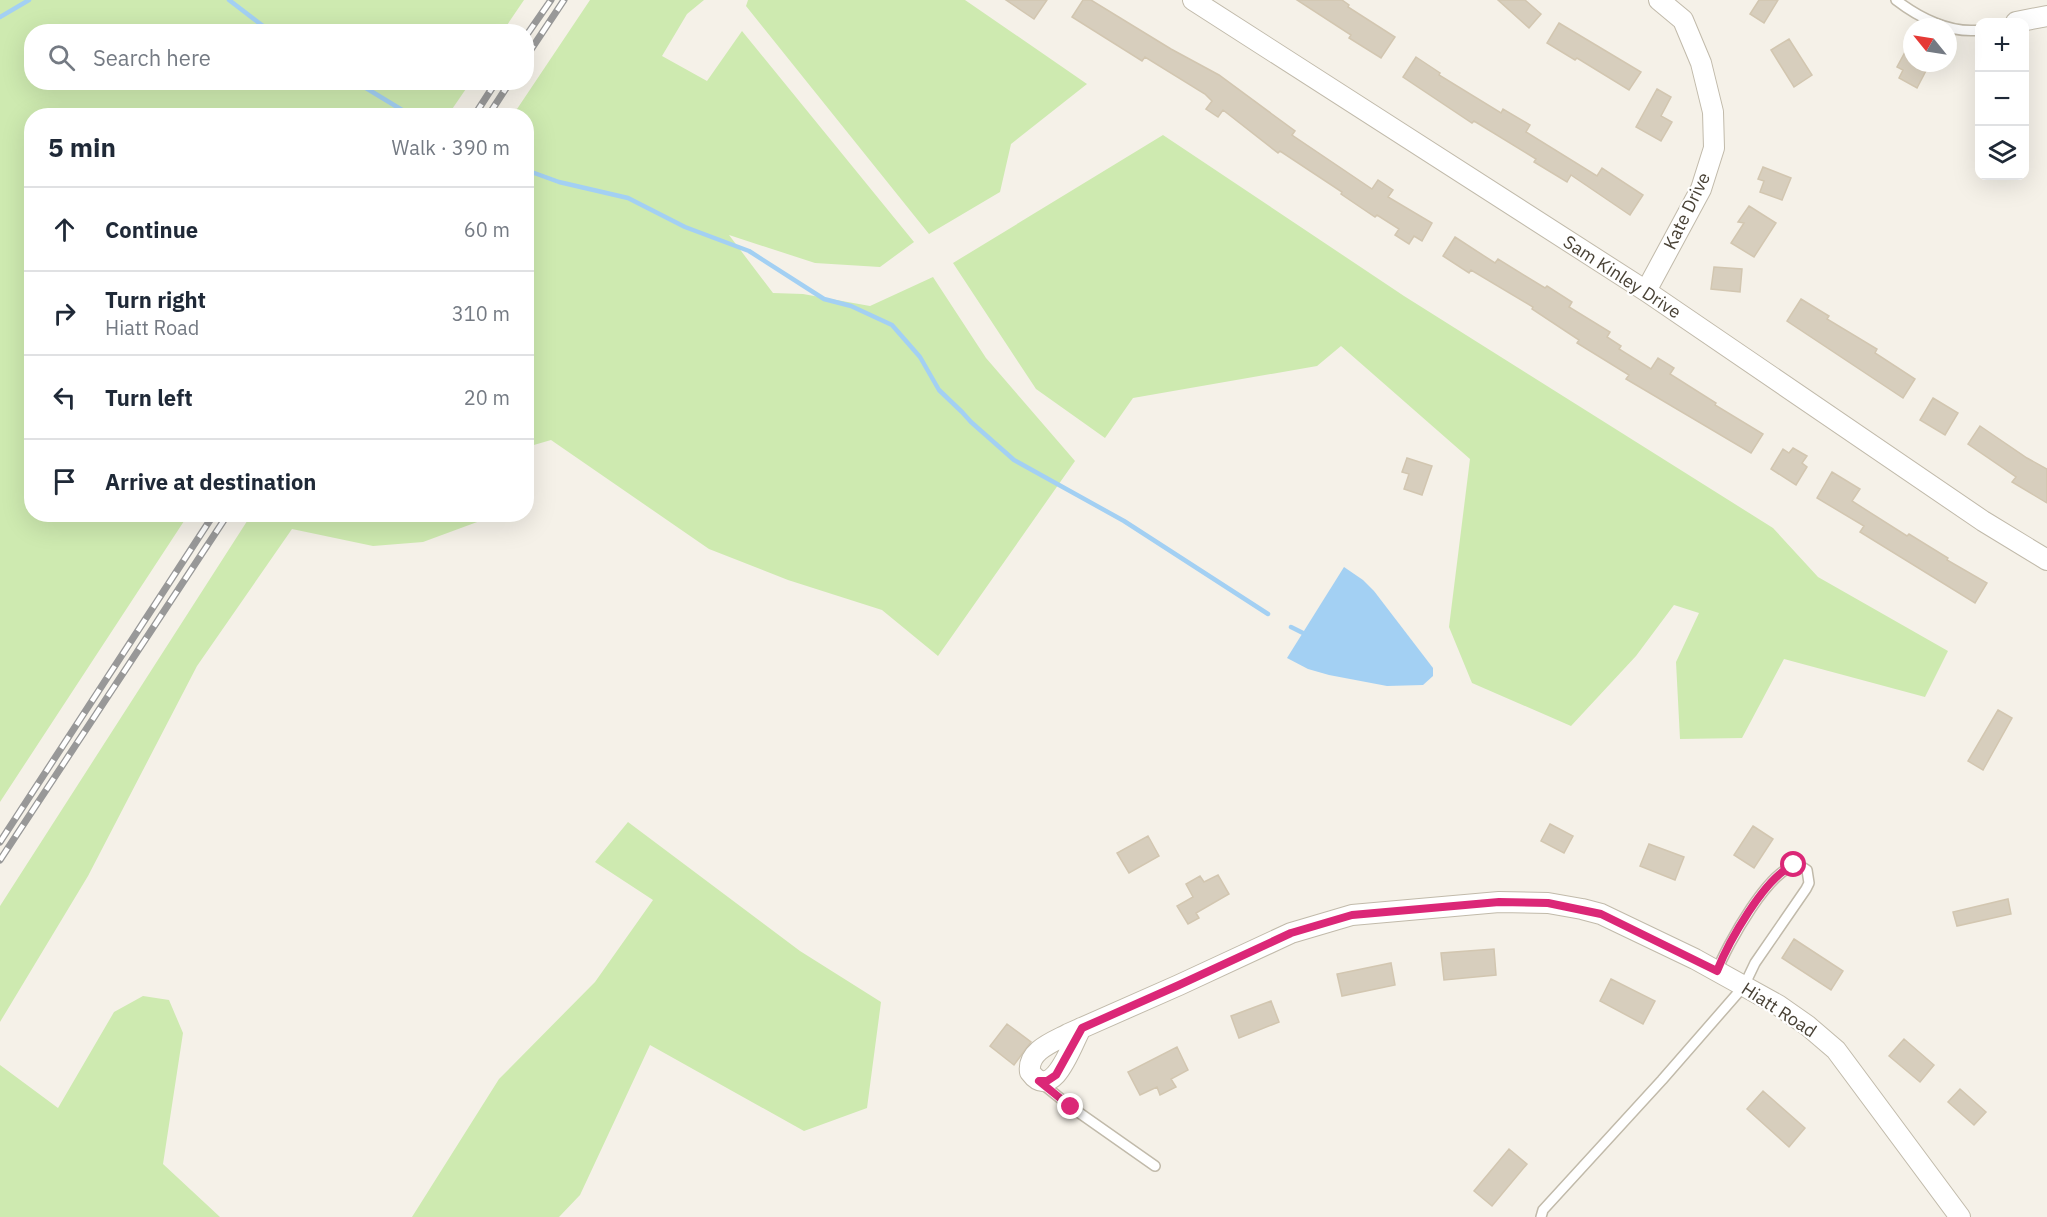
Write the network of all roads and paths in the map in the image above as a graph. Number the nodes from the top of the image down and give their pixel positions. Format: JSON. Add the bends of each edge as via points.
{"nodes":[{"id":1,"x":1193,"y":0,"type":"edge"},
{"id":2,"x":1659,"y":0,"type":"edge"},
{"id":3,"x":1896,"y":0,"type":"edge"},
{"id":4,"x":2047,"y":16,"type":"edge"},
{"id":5,"x":2029,"y":19,"type":"edge"},
{"id":6,"x":1975,"y":30,"type":"edge"},
{"id":7,"x":1646,"y":291,"type":"junction"},
{"id":8,"x":2047,"y":560,"type":"edge"},
{"id":9,"x":1717,"y":971,"type":"junction"},
{"id":10,"x":1744,"y":986,"type":"junction"},
{"id":11,"x":1082,"y":1028,"type":"junction"},
{"id":12,"x":1039,"y":1081,"type":"junction"},
{"id":13,"x":1155,"y":1166,"type":"dead end"},
{"id":14,"x":1541,"y":1217,"type":"edge"},
{"id":15,"x":1960,"y":1217,"type":"edge"}],
"edges":[{"from":1,"to":7,"type":"street","name":"Sam Kinley Drive"},
{"from":2,"to":7,"type":"street","name":"Kate Drive","via":[[1683,20],[1701,63],[1713,112],[1714,148],[1701,189]]},
{"from":3,"to":6,"type":"lane","via":[[1915,14],[1943,26]]},
{"from":4,"to":5,"type":"street"},
{"from":7,"to":8,"type":"street","name":"Sam Kinley Drive","via":[[1983,521]]},
{"from":9,"to":10,"type":"street","name":"Hiatt Road"},
{"from":9,"to":10,"type":"lane","via":[[1761,895],[1790,866],[1803,867],[1809,883]]},
{"from":9,"to":11,"type":"street","name":"Hiatt Road","via":[[1601,914],[1548,903],[1499,902],[1352,915],[1291,933]]},
{"from":10,"to":14,"type":"lane","via":[[1543,1210]]},
{"from":10,"to":15,"type":"street","name":"Hiatt Road","via":[[1779,1005],[1836,1050]]},
{"from":11,"to":12,"type":"street","via":[[1056,1075]]},
{"from":11,"to":12,"type":"street","name":"Hiatt Road","via":[[1051,1042],[1032,1057],[1030,1072]]},
{"from":12,"to":13,"type":"lane"}]}
